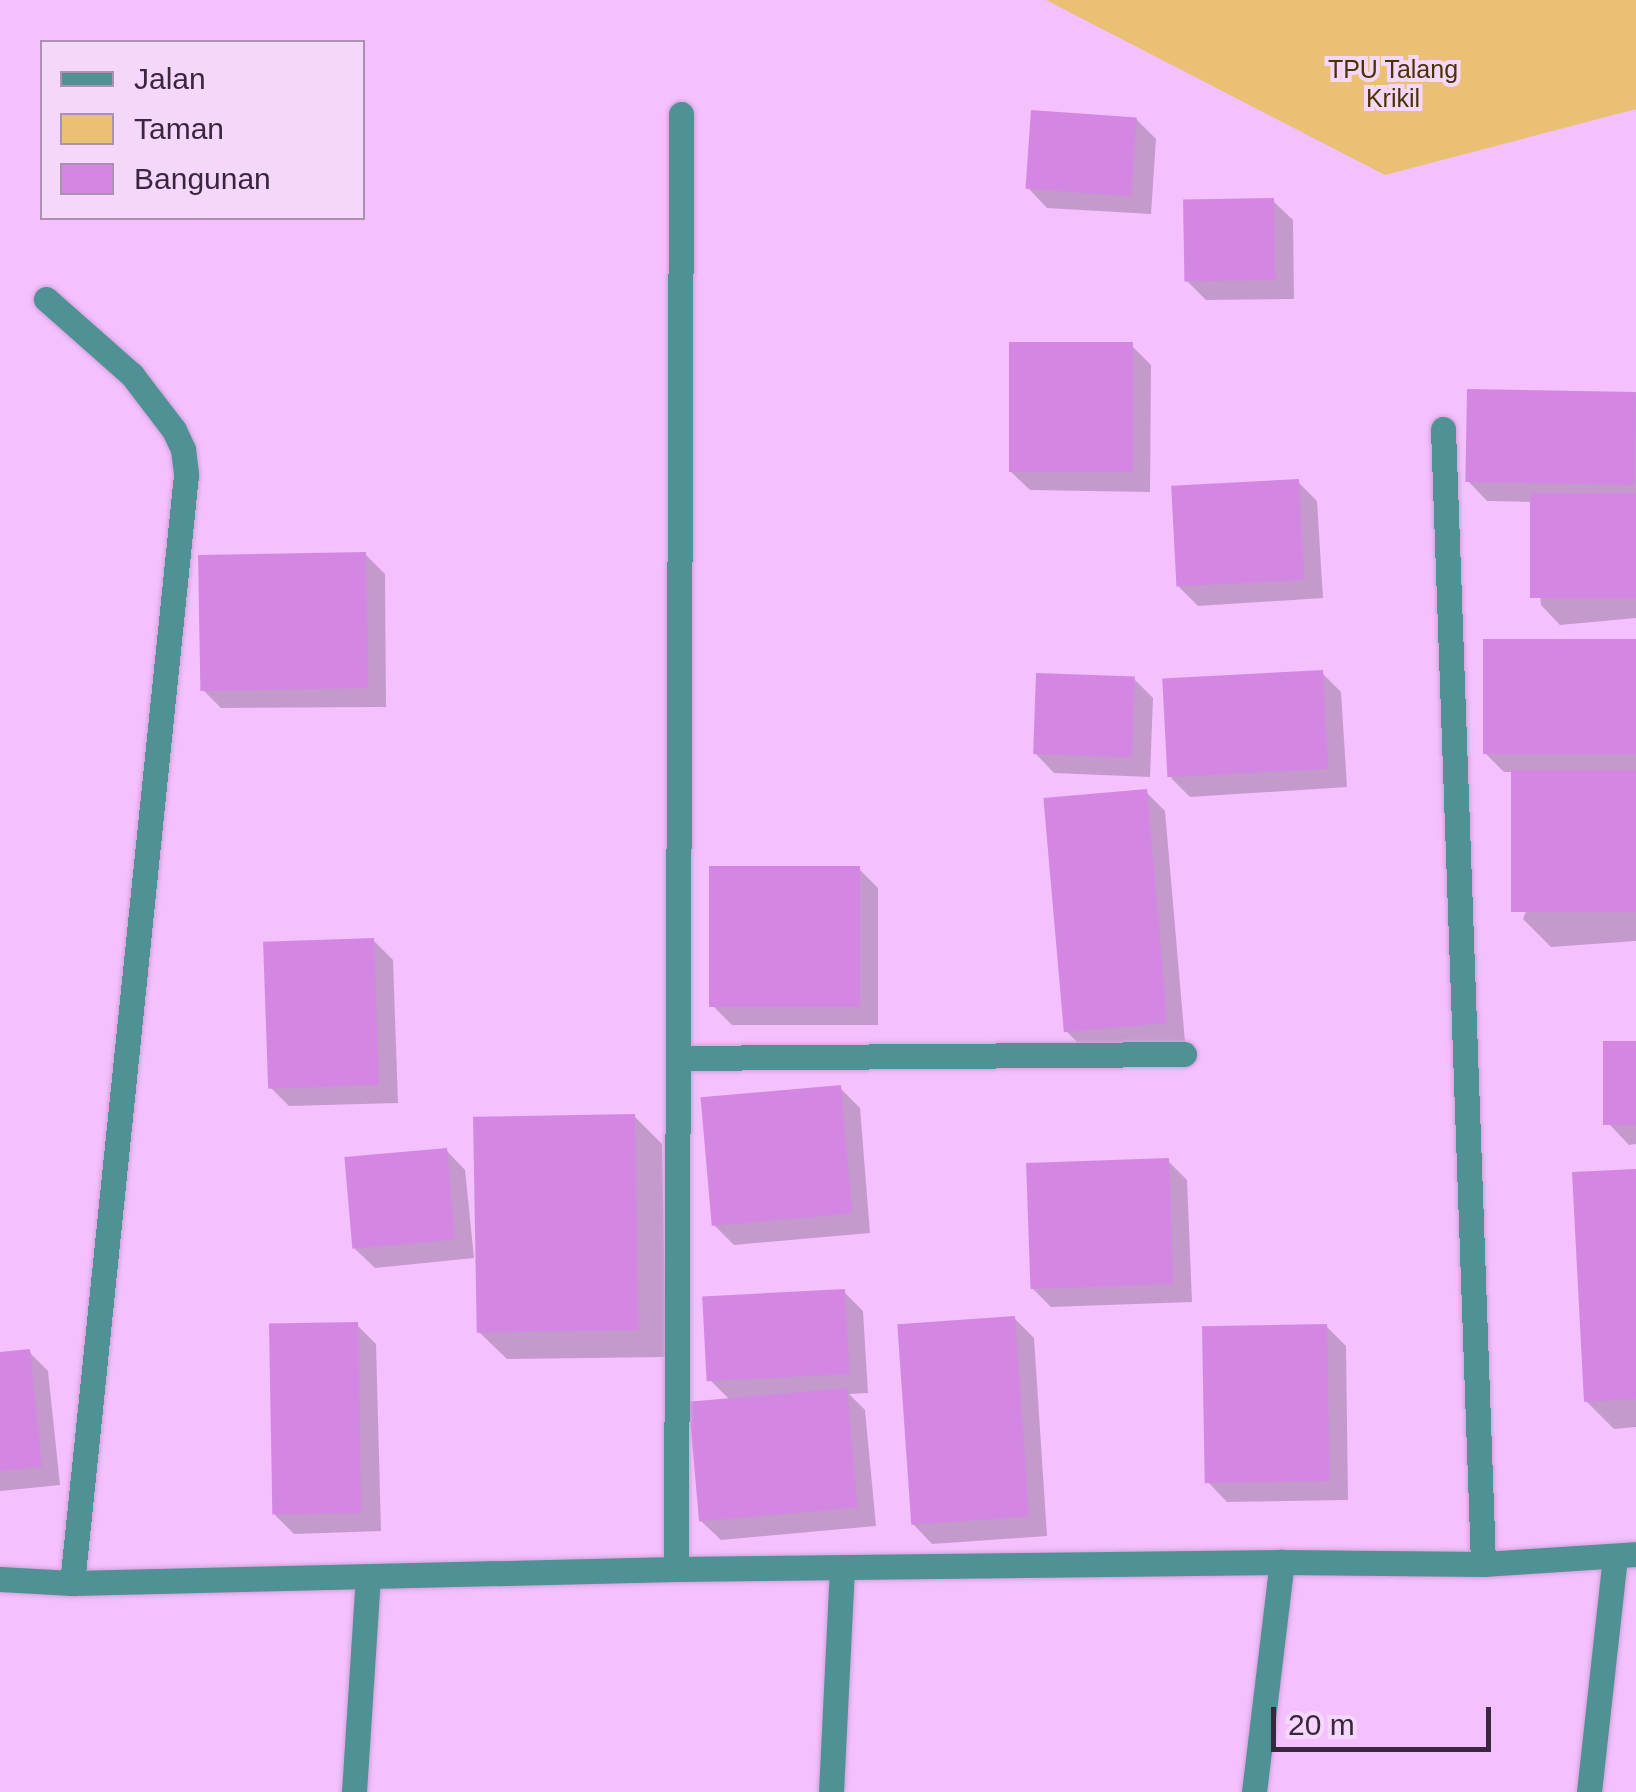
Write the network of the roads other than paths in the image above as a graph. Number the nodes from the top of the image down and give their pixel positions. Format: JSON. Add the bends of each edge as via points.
{"nodes":[{"id":1,"x":682,"y":114,"type":"dead end"},
{"id":2,"x":46,"y":300,"type":"dead end"},
{"id":3,"x":1444,"y":429,"type":"dead end"},
{"id":4,"x":1184,"y":1054,"type":"dead end"},
{"id":5,"x":678,"y":1058,"type":"junction"},
{"id":6,"x":1625,"y":1555,"type":"edge"},
{"id":7,"x":1282,"y":1562,"type":"junction"},
{"id":8,"x":1483,"y":1564,"type":"junction"},
{"id":9,"x":842,"y":1567,"type":"junction"},
{"id":10,"x":676,"y":1569,"type":"junction"},
{"id":11,"x":368,"y":1576,"type":"junction"},
{"id":12,"x":0,"y":1579,"type":"edge"},
{"id":13,"x":72,"y":1583,"type":"junction"},
{"id":14,"x":354,"y":1792,"type":"edge"},
{"id":15,"x":831,"y":1792,"type":"edge"},
{"id":16,"x":1254,"y":1792,"type":"edge"},
{"id":17,"x":1589,"y":1792,"type":"edge"}],
"edges":[{"from":1,"to":5,"type":"street"},
{"from":2,"to":13,"type":"street","via":[[132,376],[174,430],[186,475]]},
{"from":3,"to":8,"type":"street"},
{"from":4,"to":5,"type":"street"},
{"from":5,"to":10,"type":"street"},
{"from":6,"to":8,"type":"street"},
{"from":6,"to":17,"type":"street"},
{"from":7,"to":8,"type":"street"},
{"from":7,"to":9,"type":"street"},
{"from":7,"to":16,"type":"street"},
{"from":9,"to":10,"type":"street"},
{"from":9,"to":15,"type":"street"},
{"from":10,"to":11,"type":"street"},
{"from":11,"to":13,"type":"street"},
{"from":11,"to":14,"type":"street"},
{"from":12,"to":13,"type":"street"}]}
